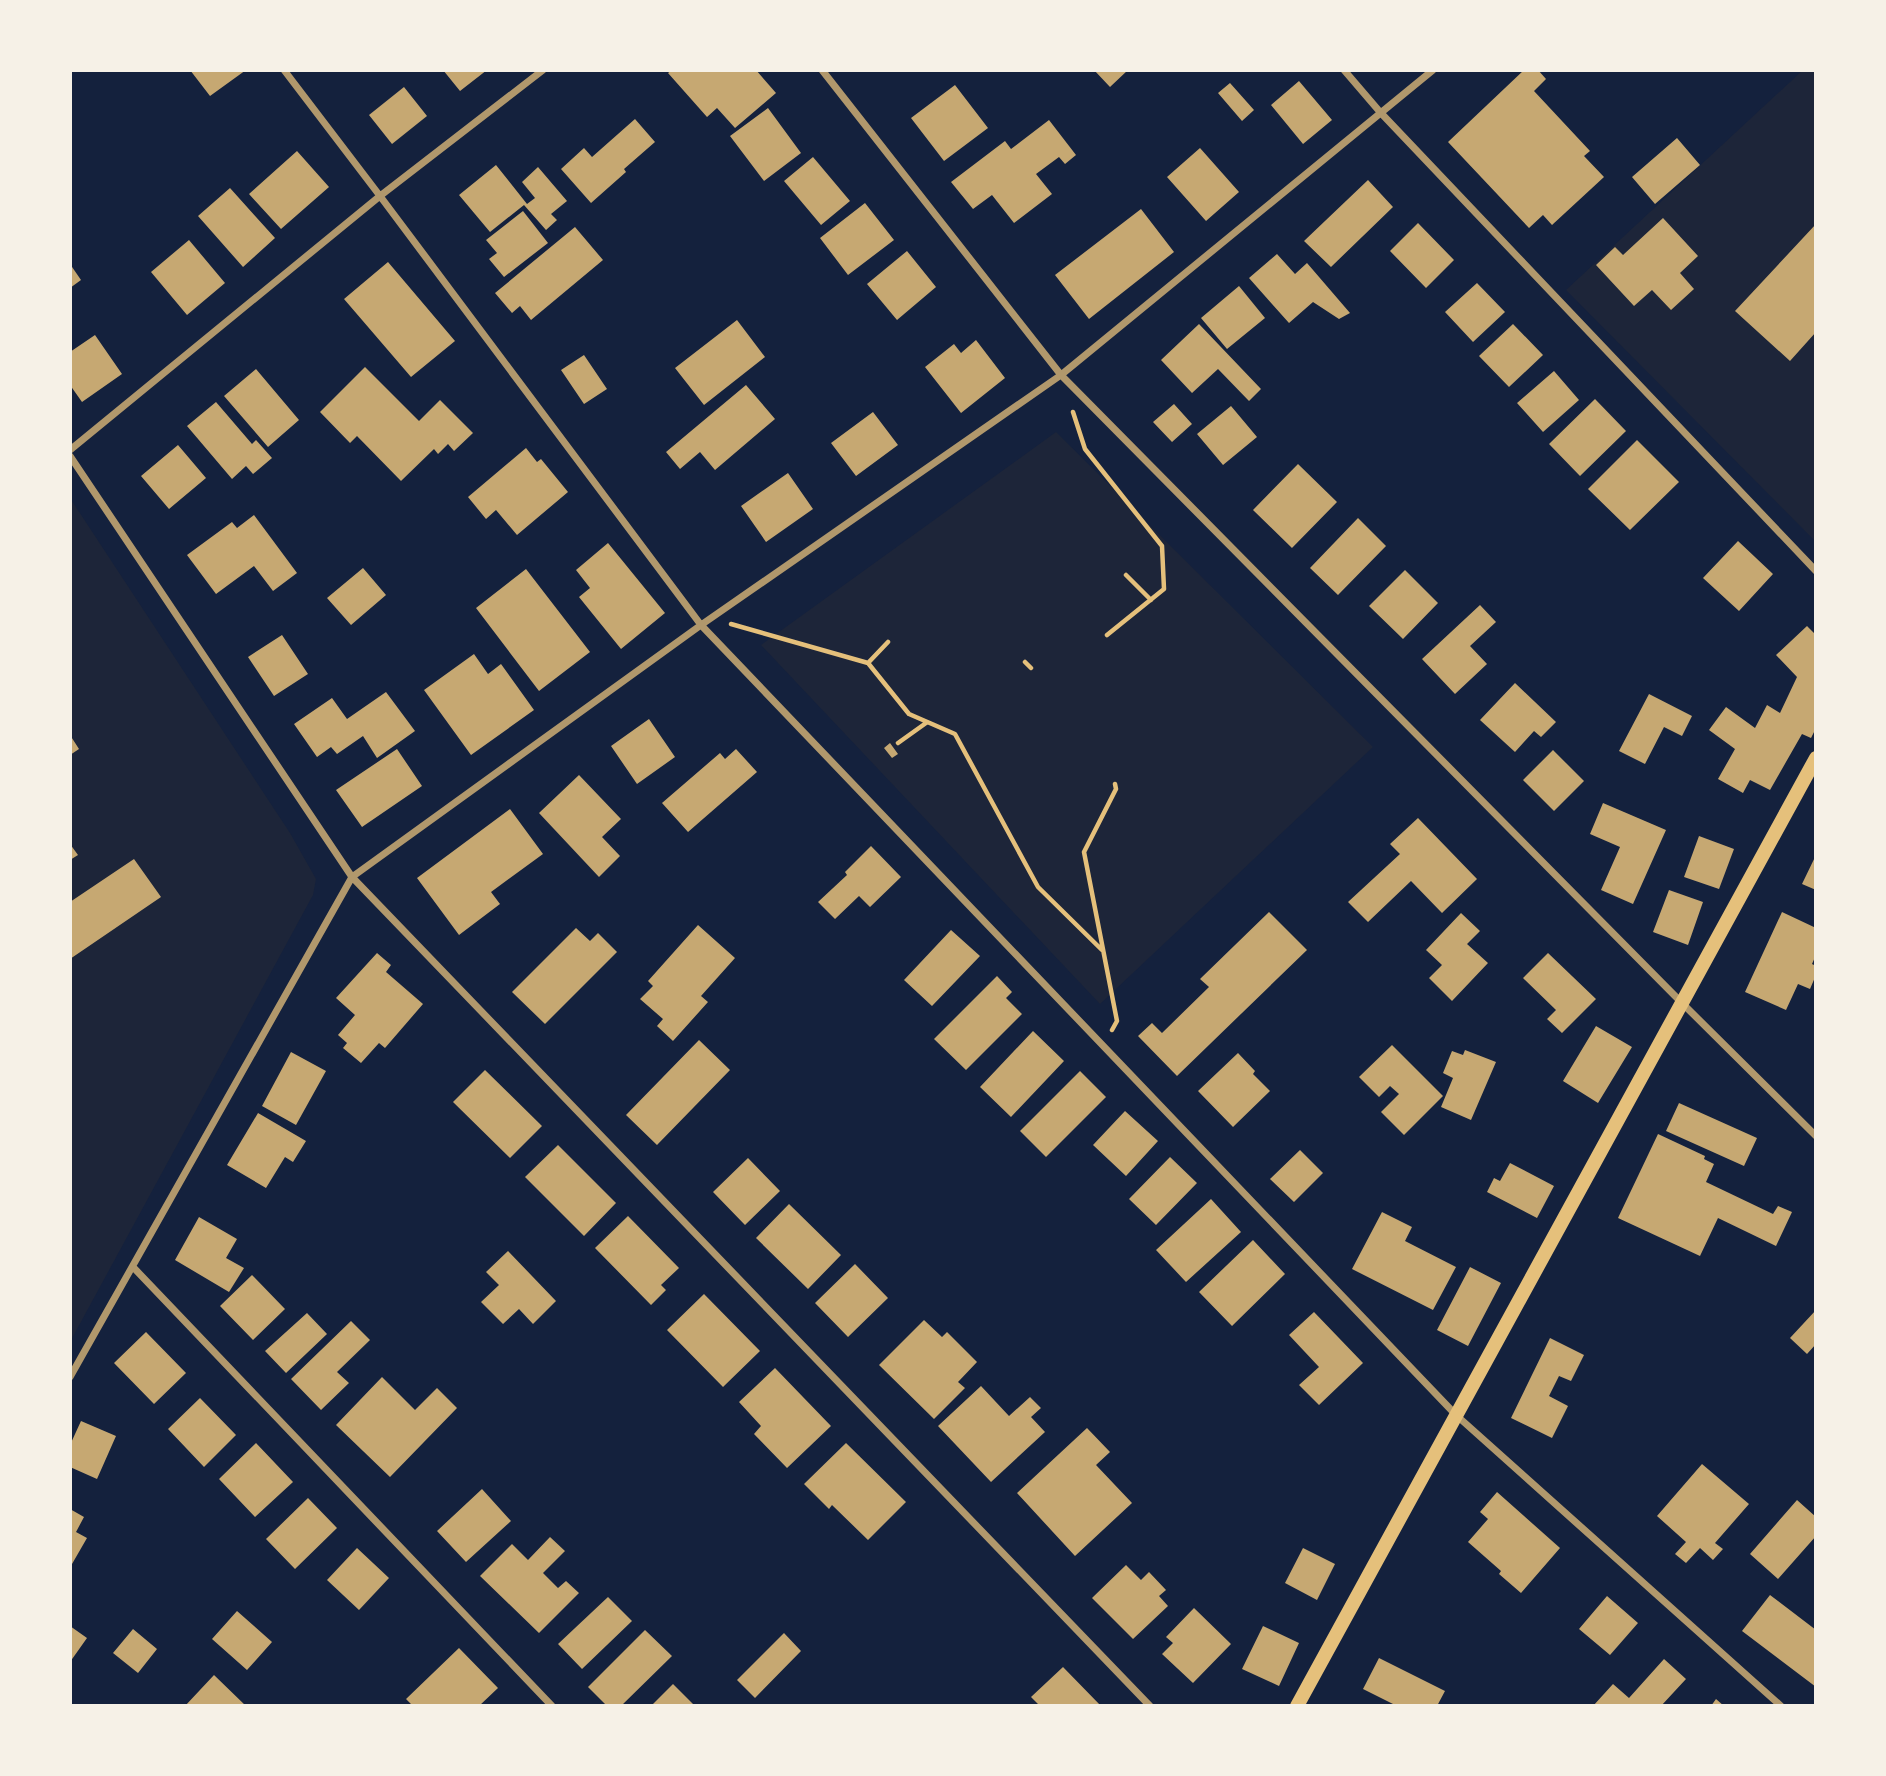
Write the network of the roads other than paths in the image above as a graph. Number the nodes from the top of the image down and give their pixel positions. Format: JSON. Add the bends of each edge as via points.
{"nodes":[{"id":1,"x":284,"y":70,"type":"edge"},
{"id":2,"x":543,"y":70,"type":"edge"},
{"id":3,"x":822,"y":70,"type":"edge"},
{"id":4,"x":1344,"y":70,"type":"edge"},
{"id":5,"x":1433,"y":70,"type":"edge"},
{"id":6,"x":1380,"y":112,"type":"junction"},
{"id":7,"x":380,"y":196,"type":"junction"},
{"id":8,"x":1061,"y":375,"type":"junction"},
{"id":9,"x":70,"y":450,"type":"edge"},
{"id":10,"x":70,"y":456,"type":"edge"},
{"id":11,"x":1816,"y":570,"type":"edge"},
{"id":12,"x":701,"y":625,"type":"junction"},
{"id":13,"x":1816,"y":758,"type":"edge"},
{"id":14,"x":352,"y":877,"type":"junction"},
{"id":15,"x":1682,"y":1003,"type":"junction"},
{"id":16,"x":1816,"y":1136,"type":"edge"},
{"id":17,"x":133,"y":1267,"type":"junction"},
{"id":18,"x":70,"y":1377,"type":"edge"},
{"id":19,"x":1456,"y":1415,"type":"junction"},
{"id":20,"x":552,"y":1706,"type":"edge"},
{"id":21,"x":1150,"y":1706,"type":"edge"},
{"id":22,"x":1297,"y":1706,"type":"edge"},
{"id":23,"x":1781,"y":1706,"type":"edge"}],
"edges":[{"from":1,"to":7,"type":"street"},
{"from":2,"to":7,"type":"street"},
{"from":3,"to":8,"type":"street"},
{"from":4,"to":6,"type":"street"},
{"from":5,"to":6,"type":"street"},
{"from":6,"to":8,"type":"street"},
{"from":6,"to":11,"type":"street"},
{"from":7,"to":9,"type":"street"},
{"from":7,"to":12,"type":"street"},
{"from":8,"to":12,"type":"street"},
{"from":8,"to":15,"type":"street"},
{"from":10,"to":14,"type":"street"},
{"from":12,"to":14,"type":"street"},
{"from":12,"to":19,"type":"street"},
{"from":13,"to":15,"type":"main road"},
{"from":14,"to":17,"type":"street"},
{"from":14,"to":21,"type":"street"},
{"from":15,"to":16,"type":"street"},
{"from":15,"to":19,"type":"main road"},
{"from":17,"to":18,"type":"street"},
{"from":17,"to":20,"type":"street"},
{"from":19,"to":22,"type":"main road"},
{"from":19,"to":23,"type":"street"}]}
